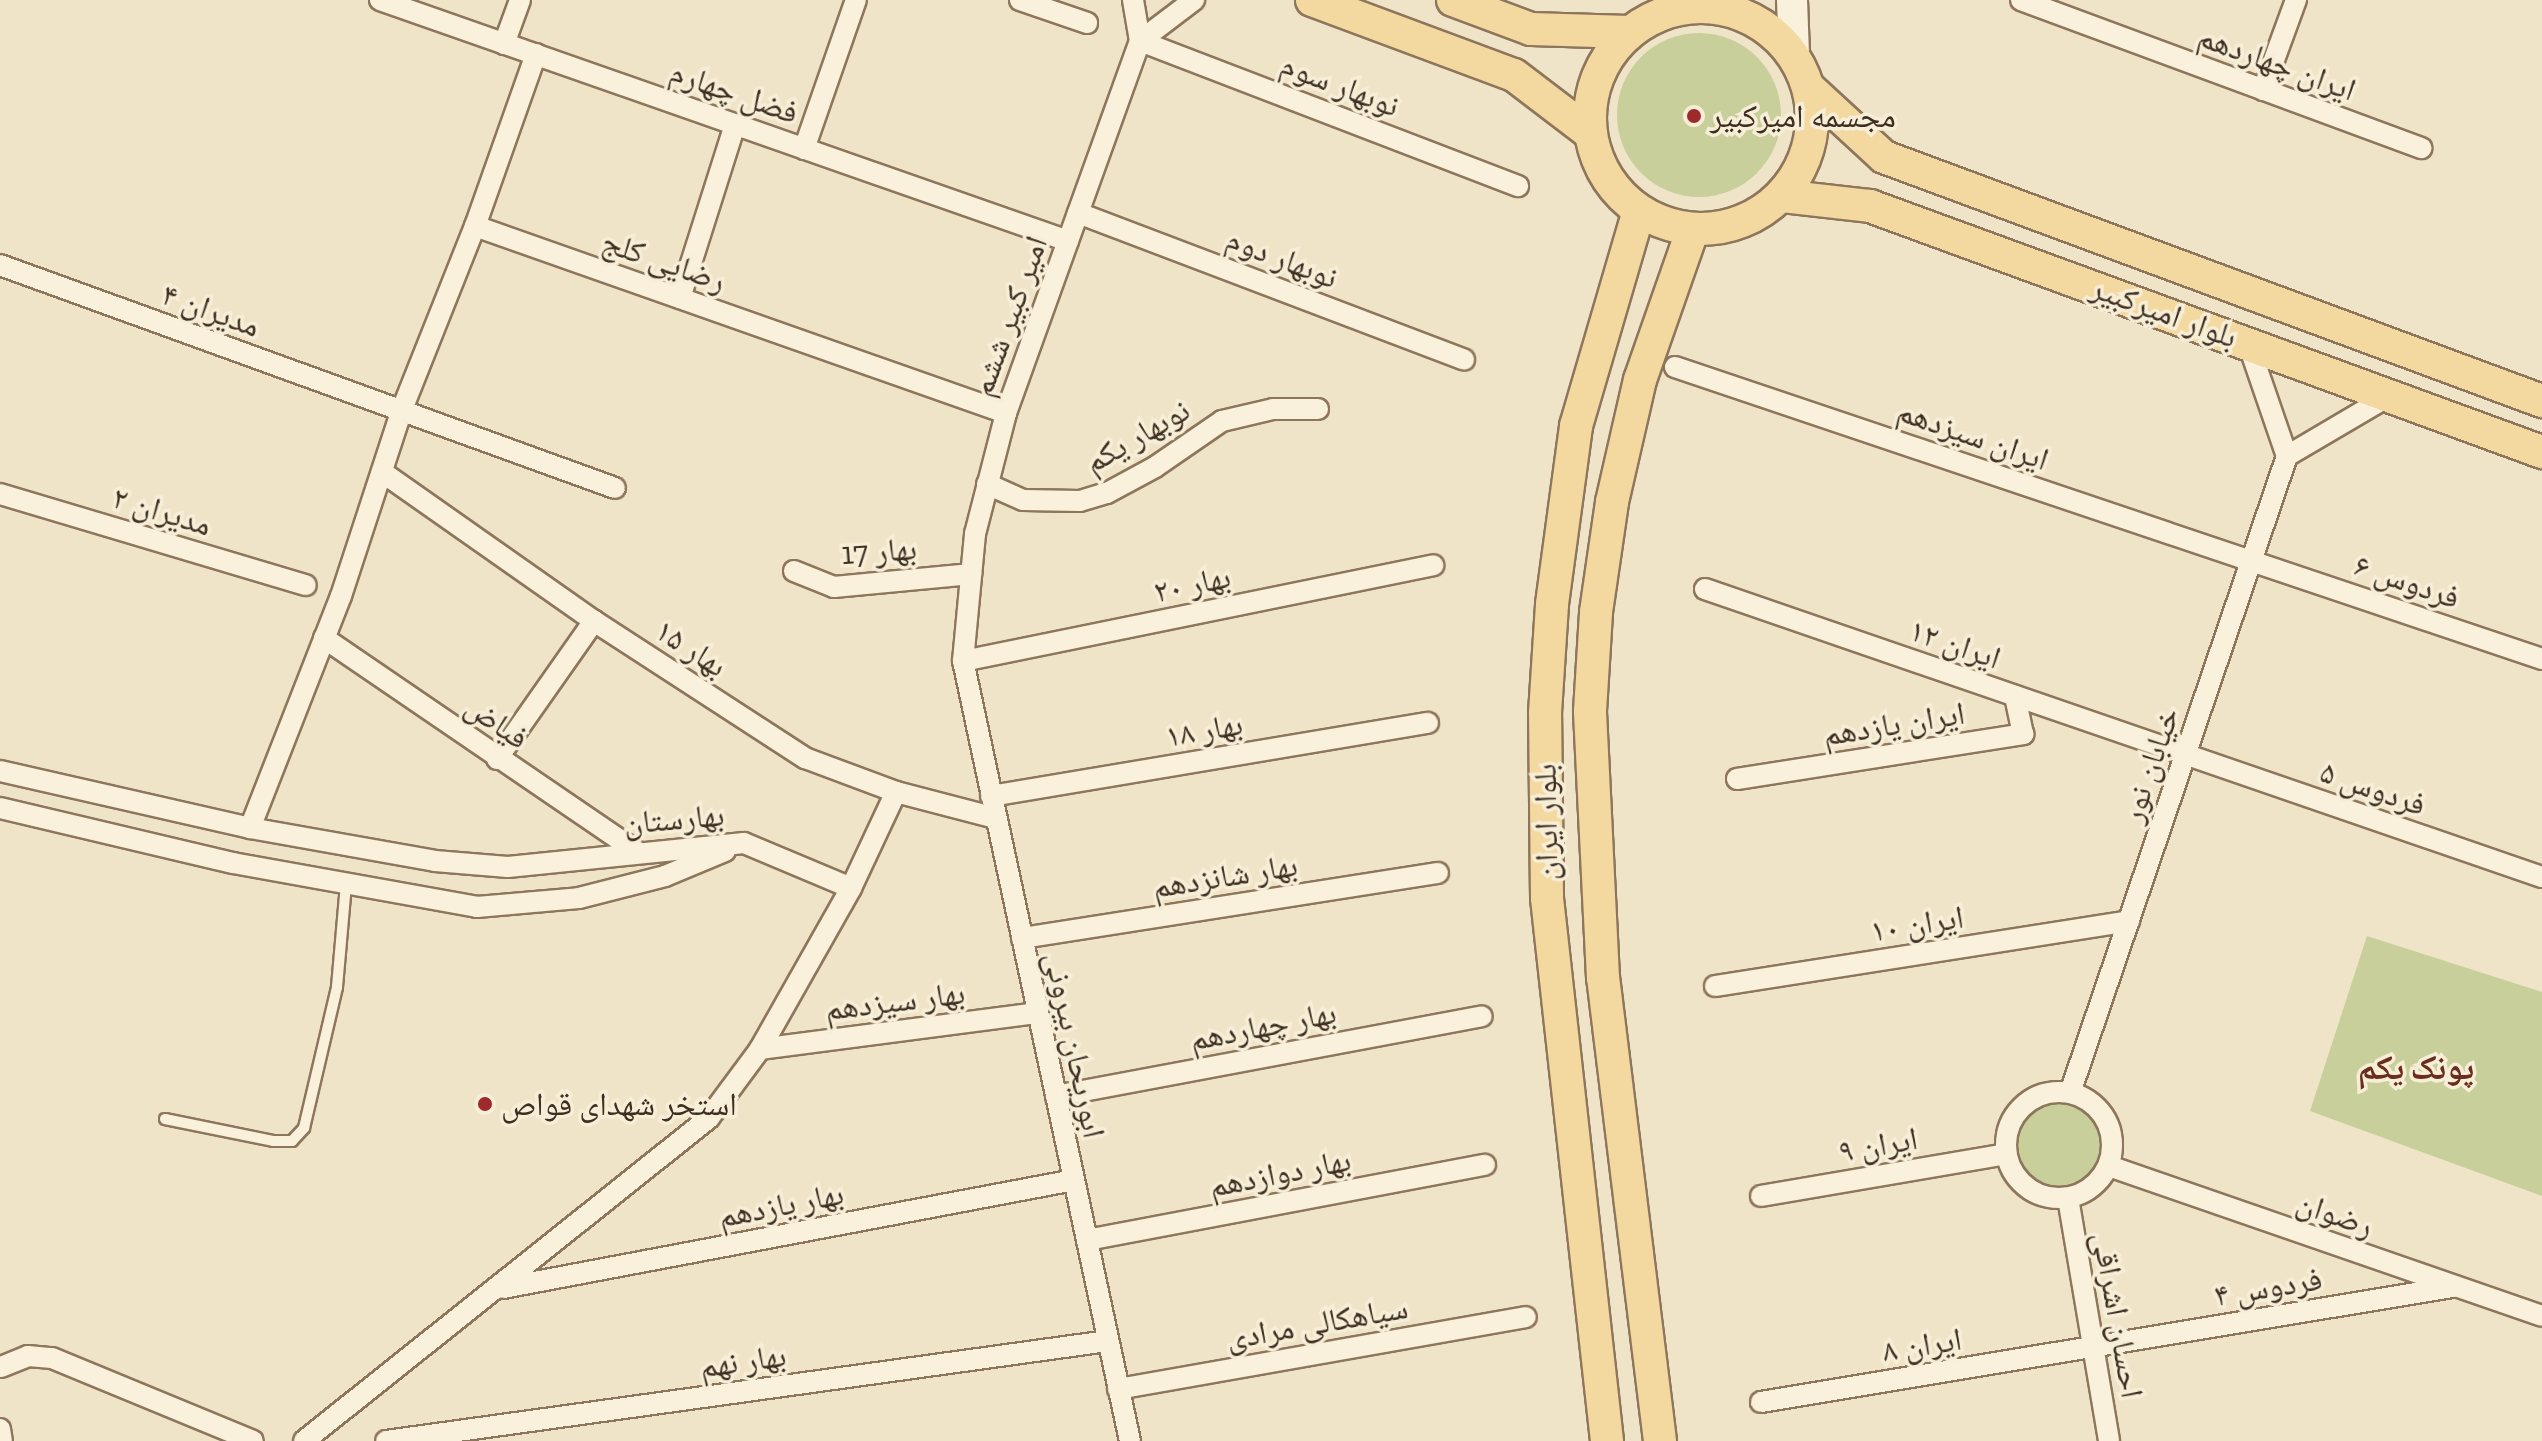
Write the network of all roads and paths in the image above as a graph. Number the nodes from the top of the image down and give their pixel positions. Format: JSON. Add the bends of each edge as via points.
{"nodes":[{"id":1,"x":380,"y":0,"type":"edge"},
{"id":2,"x":520,"y":0,"type":"edge"},
{"id":3,"x":856,"y":0,"type":"edge"},
{"id":4,"x":1020,"y":0,"type":"edge"},
{"id":5,"x":1133,"y":0,"type":"edge"},
{"id":6,"x":1194,"y":0,"type":"edge"},
{"id":7,"x":1312,"y":0,"type":"edge"},
{"id":8,"x":1453,"y":0,"type":"edge"},
{"id":9,"x":1792,"y":0,"type":"edge"},
{"id":10,"x":2021,"y":0,"type":"edge"},
{"id":11,"x":2296,"y":0,"type":"edge"},
{"id":12,"x":1699,"y":3,"type":"edge"},
{"id":13,"x":1087,"y":23,"type":"dead end"},
{"id":14,"x":1629,"y":32,"type":"junction"},
{"id":15,"x":1140,"y":41,"type":"junction"},
{"id":16,"x":504,"y":44,"type":"junction"},
{"id":17,"x":536,"y":54,"type":"junction"},
{"id":18,"x":1794,"y":55,"type":"junction"},
{"id":19,"x":1810,"y":89,"type":"junction"},
{"id":20,"x":2263,"y":90,"type":"junction"},
{"id":21,"x":735,"y":125,"type":"junction"},
{"id":22,"x":1590,"y":133,"type":"junction"},
{"id":23,"x":2422,"y":148,"type":"dead end"},
{"id":24,"x":804,"y":149,"type":"junction"},
{"id":25,"x":1518,"y":186,"type":"dead end"},
{"id":26,"x":1781,"y":196,"type":"junction"},
{"id":27,"x":1639,"y":211,"type":"junction"},
{"id":28,"x":1078,"y":213,"type":"junction"},
{"id":29,"x":475,"y":226,"type":"junction"},
{"id":30,"x":1693,"y":229,"type":"junction"},
{"id":31,"x":1068,"y":241,"type":"junction"},
{"id":32,"x":0,"y":265,"type":"edge"},
{"id":33,"x":680,"y":298,"type":"junction"},
{"id":34,"x":2248,"y":343,"type":"junction"},
{"id":35,"x":1464,"y":360,"type":"dead end"},
{"id":36,"x":1675,"y":367,"type":"dead end"},
{"id":37,"x":2389,"y":396,"type":"junction"},
{"id":38,"x":2542,"y":401,"type":"edge"},
{"id":39,"x":1318,"y":409,"type":"dead end"},
{"id":40,"x":401,"y":412,"type":"junction"},
{"id":41,"x":1006,"y":413,"type":"junction"},
{"id":42,"x":2542,"y":452,"type":"edge"},
{"id":43,"x":2287,"y":456,"type":"junction"},
{"id":44,"x":382,"y":472,"type":"junction"},
{"id":45,"x":987,"y":484,"type":"junction"},
{"id":46,"x":615,"y":488,"type":"dead end"},
{"id":47,"x":0,"y":494,"type":"edge"},
{"id":48,"x":2252,"y":560,"type":"junction"},
{"id":49,"x":1433,"y":565,"type":"dead end"},
{"id":50,"x":794,"y":571,"type":"dead end"},
{"id":51,"x":971,"y":574,"type":"junction"},
{"id":52,"x":306,"y":585,"type":"dead end"},
{"id":53,"x":1705,"y":589,"type":"dead end"},
{"id":54,"x":594,"y":621,"type":"junction"},
{"id":55,"x":324,"y":638,"type":"junction"},
{"id":56,"x":2542,"y":659,"type":"edge"},
{"id":57,"x":963,"y":661,"type":"junction"},
{"id":58,"x":2015,"y":696,"type":"junction"},
{"id":59,"x":1428,"y":723,"type":"dead end"},
{"id":60,"x":2185,"y":755,"type":"junction"},
{"id":61,"x":497,"y":759,"type":"junction"},
{"id":62,"x":0,"y":771,"type":"edge"},
{"id":63,"x":1737,"y":779,"type":"dead end"},
{"id":64,"x":896,"y":792,"type":"junction"},
{"id":65,"x":991,"y":796,"type":"junction"},
{"id":66,"x":0,"y":808,"type":"edge"},
{"id":67,"x":996,"y":818,"type":"junction"},
{"id":68,"x":250,"y":828,"type":"junction"},
{"id":69,"x":744,"y":843,"type":"junction"},
{"id":70,"x":638,"y":852,"type":"junction"},
{"id":71,"x":1438,"y":873,"type":"dead end"},
{"id":72,"x":2542,"y":877,"type":"edge"},
{"id":73,"x":346,"y":884,"type":"junction"},
{"id":74,"x":851,"y":888,"type":"junction"},
{"id":75,"x":2129,"y":921,"type":"junction"},
{"id":76,"x":1022,"y":938,"type":"junction"},
{"id":77,"x":1715,"y":986,"type":"dead end"},
{"id":78,"x":1038,"y":1013,"type":"junction"},
{"id":79,"x":1482,"y":1016,"type":"dead end"},
{"id":80,"x":760,"y":1049,"type":"junction"},
{"id":81,"x":2070,"y":1093,"type":"junction"},
{"id":82,"x":1056,"y":1096,"type":"junction"},
{"id":83,"x":165,"y":1119,"type":"dead end"},
{"id":84,"x":2006,"y":1154,"type":"junction"},
{"id":85,"x":1485,"y":1165,"type":"dead end"},
{"id":86,"x":2109,"y":1166,"type":"junction"},
{"id":87,"x":1074,"y":1180,"type":"junction"},
{"id":88,"x":1761,"y":1196,"type":"dead end"},
{"id":89,"x":2068,"y":1198,"type":"junction"},
{"id":90,"x":1087,"y":1240,"type":"junction"},
{"id":91,"x":2452,"y":1287,"type":"junction"},
{"id":92,"x":499,"y":1289,"type":"junction"},
{"id":93,"x":2542,"y":1316,"type":"edge"},
{"id":94,"x":1526,"y":1317,"type":"dead end"},
{"id":95,"x":1108,"y":1341,"type":"junction"},
{"id":96,"x":2093,"y":1347,"type":"junction"},
{"id":97,"x":0,"y":1368,"type":"edge"},
{"id":98,"x":1118,"y":1389,"type":"junction"},
{"id":99,"x":1761,"y":1402,"type":"dead end"},
{"id":100,"x":0,"y":1429,"type":"edge"},
{"id":101,"x":2,"y":1441,"type":"edge"},
{"id":102,"x":253,"y":1441,"type":"edge"},
{"id":103,"x":304,"y":1441,"type":"edge"},
{"id":104,"x":386,"y":1441,"type":"edge"},
{"id":105,"x":1130,"y":1441,"type":"edge"},
{"id":106,"x":1607,"y":1441,"type":"edge"},
{"id":107,"x":1660,"y":1441,"type":"edge"},
{"id":108,"x":2109,"y":1441,"type":"edge"}],
"edges":[{"from":1,"to":16,"type":"street","name":"فضل چهارم"},
{"from":2,"to":16,"type":"street"},
{"from":3,"to":24,"type":"street"},
{"from":4,"to":13,"type":"street"},
{"from":5,"to":15,"type":"street","name":"امیر کبیر ششم"},
{"from":6,"to":15,"type":"street"},
{"from":7,"to":22,"type":"main road","via":[[1514,75]]},
{"from":8,"to":14,"type":"main road","via":[[1531,29]]},
{"from":9,"to":18,"type":"main road"},
{"from":10,"to":20,"type":"street","name":"ایران چهاردهم"},
{"from":11,"to":20,"type":"street"},
{"from":12,"to":14,"type":"main road","via":[[1661,13]]},
{"from":12,"to":18,"type":"main road","via":[[1735,11],[1768,28]]},
{"from":14,"to":22,"type":"main road","via":[[1604,61],[1591,96]]},
{"from":15,"to":25,"type":"street","name":"نوبهار سوم"},
{"from":15,"to":28,"type":"street","name":"امیر کبیر ششم"},
{"from":16,"to":17,"type":"street","name":"فضل چهارم"},
{"from":17,"to":21,"type":"street","name":"فضل چهارم"},
{"from":17,"to":29,"type":"street"},
{"from":18,"to":19,"type":"main road"},
{"from":19,"to":26,"type":"main road","via":[[1813,127],[1803,164]]},
{"from":19,"to":38,"type":"main road","name":"بلوار امیرکبیر","via":[[1884,157]]},
{"from":20,"to":23,"type":"street","name":"ایران چهاردهم"},
{"from":21,"to":24,"type":"street","name":"فضل چهارم"},
{"from":21,"to":33,"type":"street"},
{"from":22,"to":27,"type":"main road","via":[[1615,190]]},
{"from":24,"to":31,"type":"street","name":"فضل چهارم"},
{"from":26,"to":30,"type":"main road","via":[[1745,219]]},
{"from":26,"to":34,"type":"main road","name":"بلوار امیرکبیر","via":[[1870,206]]},
{"from":27,"to":30,"type":"main road"},
{"from":27,"to":106,"type":"main road","name":"بلوار ایران","via":[[1576,426],[1552,604],[1545,713],[1547,898]]},
{"from":28,"to":31,"type":"street","name":"امیر کبیر ششم"},
{"from":28,"to":35,"type":"street","name":"نوبهار دوم"},
{"from":29,"to":33,"type":"street","name":"رضایی کلج"},
{"from":29,"to":40,"type":"street"},
{"from":30,"to":107,"type":"main road","name":"بلوار ایران","via":[[1640,380],[1612,502],[1596,612],[1590,711],[1603,978]]},
{"from":31,"to":41,"type":"street","name":"امیر کبیر ششم"},
{"from":32,"to":40,"type":"street","name":"مدیران ۴"},
{"from":33,"to":41,"type":"street","name":"رضایی کلج"},
{"from":34,"to":37,"type":"main road","name":"بلوار امیرکبیر"},
{"from":34,"to":43,"type":"street"},
{"from":36,"to":48,"type":"street","name":"ایران سیزدهم"},
{"from":37,"to":42,"type":"main road","name":"بلوار امیرکبیر"},
{"from":37,"to":43,"type":"street"},
{"from":39,"to":45,"type":"street","name":"نوبهار یکم","via":[[1273,409],[1222,421],[1155,467],[1080,501],[1023,500]]},
{"from":40,"to":44,"type":"street"},
{"from":40,"to":46,"type":"street","name":"مدیران ۴"},
{"from":41,"to":45,"type":"street","name":"امیر کبیر ششم"},
{"from":43,"to":48,"type":"street","name":"خیابان نور"},
{"from":44,"to":54,"type":"street","name":"بهار ۱۵"},
{"from":44,"to":55,"type":"street"},
{"from":45,"to":51,"type":"street","name":"امیر کبیر ششم"},
{"from":47,"to":52,"type":"street","name":"مدیران ۲"},
{"from":48,"to":56,"type":"street","name":"فردوس ۶"},
{"from":48,"to":60,"type":"street","name":"خیابان نور"},
{"from":49,"to":57,"type":"street","name":"بهار ۲۰"},
{"from":50,"to":51,"type":"street","name":"بهار 17","via":[[834,587]]},
{"from":51,"to":57,"type":"street","name":"امیر کبیر ششم"},
{"from":53,"to":58,"type":"street","name":"ایران ۱۲"},
{"from":54,"to":61,"type":"street"},
{"from":54,"to":64,"type":"street","name":"بهار ۱۵","via":[[805,758]]},
{"from":55,"to":61,"type":"street","name":"فیاض"},
{"from":55,"to":68,"type":"street"},
{"from":57,"to":65,"type":"street","name":"ابوریحان بیرونی"},
{"from":58,"to":60,"type":"street","name":"ایران ۱۲"},
{"from":58,"to":63,"type":"street","name":"ایران یازدهم","via":[[2023,734]]},
{"from":59,"to":65,"type":"street","name":"بهار ۱۸"},
{"from":60,"to":72,"type":"street","name":"فردوس ۵"},
{"from":60,"to":75,"type":"street","name":"خیابان نور"},
{"from":61,"to":70,"type":"street","name":"فیاض"},
{"from":62,"to":68,"type":"street","name":"بهارستان"},
{"from":64,"to":67,"type":"street","name":"بهار ۱۵"},
{"from":64,"to":74,"type":"street"},
{"from":65,"to":67,"type":"street","name":"ابوریحان بیرونی"},
{"from":66,"to":73,"type":"street","name":"بهارستان"},
{"from":67,"to":76,"type":"street","name":"ابوریحان بیرونی"},
{"from":68,"to":70,"type":"street","name":"بهارستان","via":[[435,861],[508,867]]},
{"from":69,"to":70,"type":"street","name":"بهارستان"},
{"from":69,"to":73,"type":"street","name":"بهارستان","via":[[665,876],[579,898],[477,907]]},
{"from":69,"to":74,"type":"street"},
{"from":71,"to":76,"type":"street","name":"بهار شانزدهم"},
{"from":73,"to":83,"type":"lane","via":[[337,987],[304,1128],[292,1141],[273,1141]]},
{"from":74,"to":80,"type":"street"},
{"from":75,"to":77,"type":"street","name":"ایران ۱۰"},
{"from":75,"to":81,"type":"street","name":"خیابان نور"},
{"from":76,"to":78,"type":"street","name":"ابوریحان بیرونی"},
{"from":78,"to":80,"type":"street","name":"بهار سیزدهم"},
{"from":78,"to":82,"type":"street","name":"ابوریحان بیرونی"},
{"from":79,"to":82,"type":"street","name":"بهار چهاردهم"},
{"from":80,"to":92,"type":"street","via":[[709,1118]]},
{"from":81,"to":84,"type":"street","via":[[2053,1092],[2022,1106],[2006,1137]]},
{"from":81,"to":86,"type":"street","via":[[2087,1100],[2106,1121],[2113,1147]]},
{"from":82,"to":87,"type":"street","name":"ابوریحان بیرونی"},
{"from":84,"to":88,"type":"street","name":"ایران ۹"},
{"from":84,"to":89,"type":"street","via":[[2011,1170],[2035,1194]]},
{"from":85,"to":90,"type":"street","name":"بهار دوازدهم"},
{"from":86,"to":89,"type":"street","via":[[2099,1181]]},
{"from":86,"to":91,"type":"street","name":"رضوان"},
{"from":87,"to":90,"type":"street","name":"ابوریحان بیرونی"},
{"from":87,"to":92,"type":"street","name":"بهار یازدهم"},
{"from":89,"to":96,"type":"street","name":"احسان اشراقی"},
{"from":90,"to":95,"type":"street","name":"ابوریحان بیرونی"},
{"from":91,"to":93,"type":"street","name":"رضوان"},
{"from":91,"to":96,"type":"street","name":"فردوس ۴"},
{"from":92,"to":103,"type":"street"},
{"from":94,"to":98,"type":"street","name":"سیاهکالی مرادی"},
{"from":95,"to":98,"type":"street","name":"ابوریحان بیرونی"},
{"from":95,"to":104,"type":"street","name":"بهار نهم"},
{"from":96,"to":99,"type":"street","name":"ایران ۸"},
{"from":96,"to":108,"type":"street","name":"احسان اشراقی"},
{"from":97,"to":102,"type":"street","via":[[28,1356],[52,1358]]},
{"from":98,"to":105,"type":"street","name":"ابوریحان بیرونی"},
{"from":100,"to":101,"type":"street"}]}
